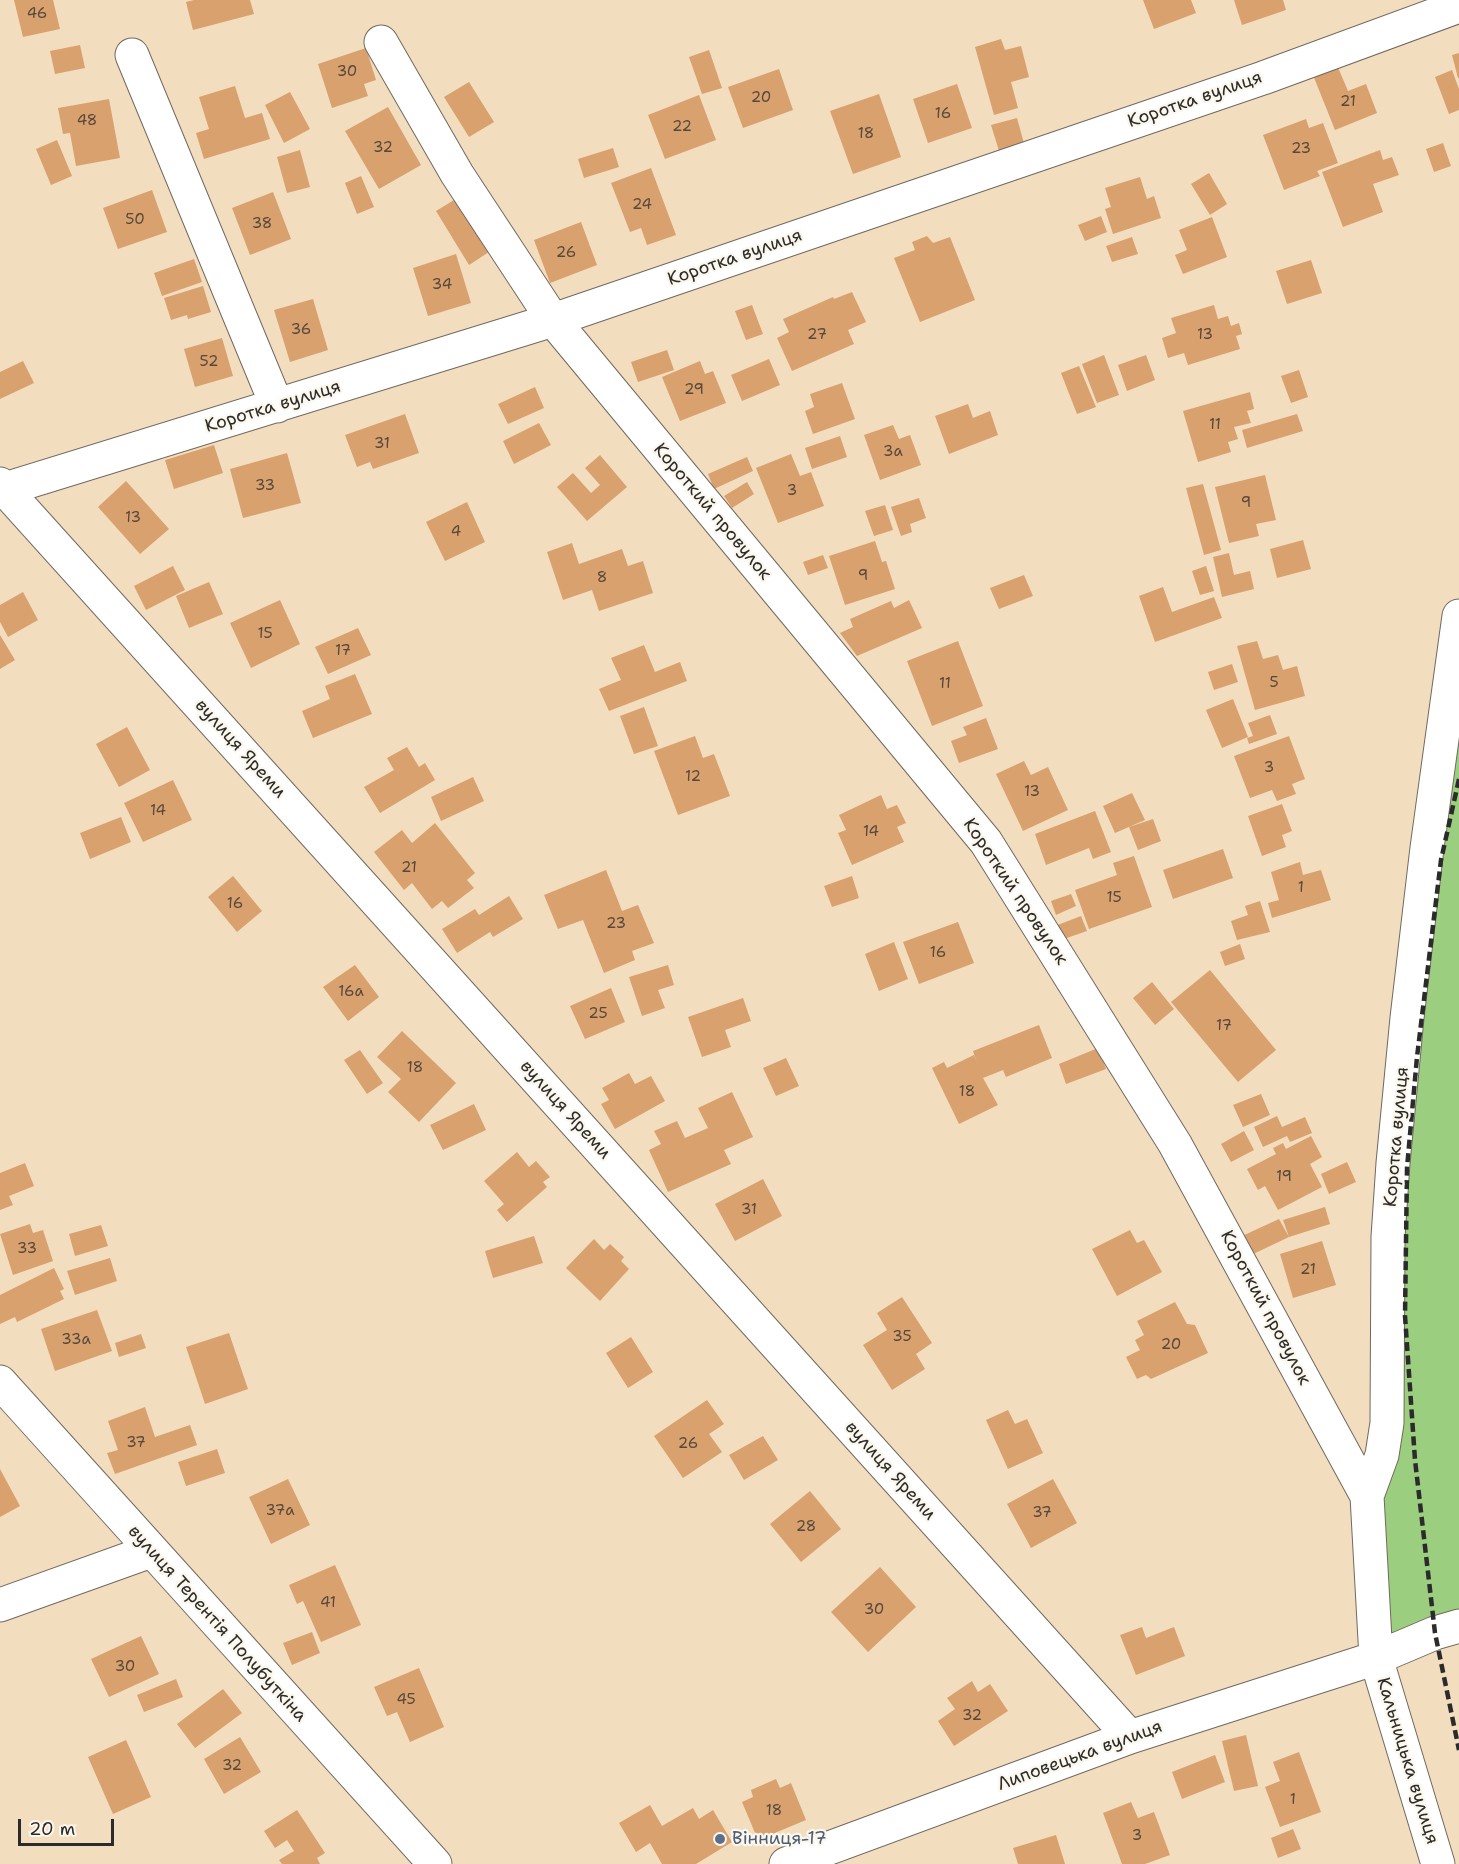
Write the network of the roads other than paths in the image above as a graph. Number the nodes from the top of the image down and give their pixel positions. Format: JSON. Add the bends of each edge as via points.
{"nodes":[{"id":1,"x":1459,"y":6,"type":"edge"},
{"id":2,"x":381,"y":42,"type":"dead end"},
{"id":3,"x":132,"y":55,"type":"dead end"},
{"id":4,"x":553,"y":320,"type":"junction"},
{"id":5,"x":278,"y":405,"type":"junction"},
{"id":6,"x":2,"y":486,"type":"edge"},
{"id":7,"x":1459,"y":616,"type":"edge"},
{"id":8,"x":0,"y":1382,"type":"edge"},
{"id":9,"x":1367,"y":1496,"type":"junction"},
{"id":10,"x":151,"y":1551,"type":"junction"},
{"id":11,"x":0,"y":1605,"type":"edge"},
{"id":12,"x":1459,"y":1626,"type":"edge"},
{"id":13,"x":1376,"y":1658,"type":"junction"},
{"id":14,"x":1130,"y":1737,"type":"junction"},
{"id":15,"x":435,"y":1864,"type":"edge"},
{"id":16,"x":786,"y":1864,"type":"edge"},
{"id":17,"x":1438,"y":1864,"type":"edge"}],
"edges":[{"from":1,"to":4,"type":"street","name":"Коротка вулиця","via":[[1263,78]]},
{"from":2,"to":4,"type":"street","name":"Короткий провулок","via":[[457,174]]},
{"from":3,"to":5,"type":"street"},
{"from":4,"to":5,"type":"street","name":"Коротка вулиця"},
{"from":4,"to":9,"type":"street","name":"Короткий провулок","via":[[986,842],[1174,1144]]},
{"from":5,"to":6,"type":"street","name":"Коротка вулиця"},
{"from":6,"to":14,"type":"street","name":"вулиця Яреми"},
{"from":7,"to":9,"type":"street","name":"Коротка вулиця","via":[[1426,858],[1393,1163],[1388,1237],[1387,1423],[1382,1455]]},
{"from":8,"to":10,"type":"street","name":"вулиця Терентія Полубуткіна"},
{"from":9,"to":13,"type":"street","name":"Коротка вулиця"},
{"from":10,"to":11,"type":"street"},
{"from":10,"to":15,"type":"street","name":"вулиця Терентія Полубуткіна"},
{"from":12,"to":13,"type":"street","name":"Липовецька вулиця","via":[[1435,1632]]},
{"from":13,"to":14,"type":"street","name":"Липовецька вулиця"},
{"from":13,"to":17,"type":"street","name":"Кальницька вулиця"},
{"from":14,"to":16,"type":"street","name":"Липовецька вулиця"}]}
